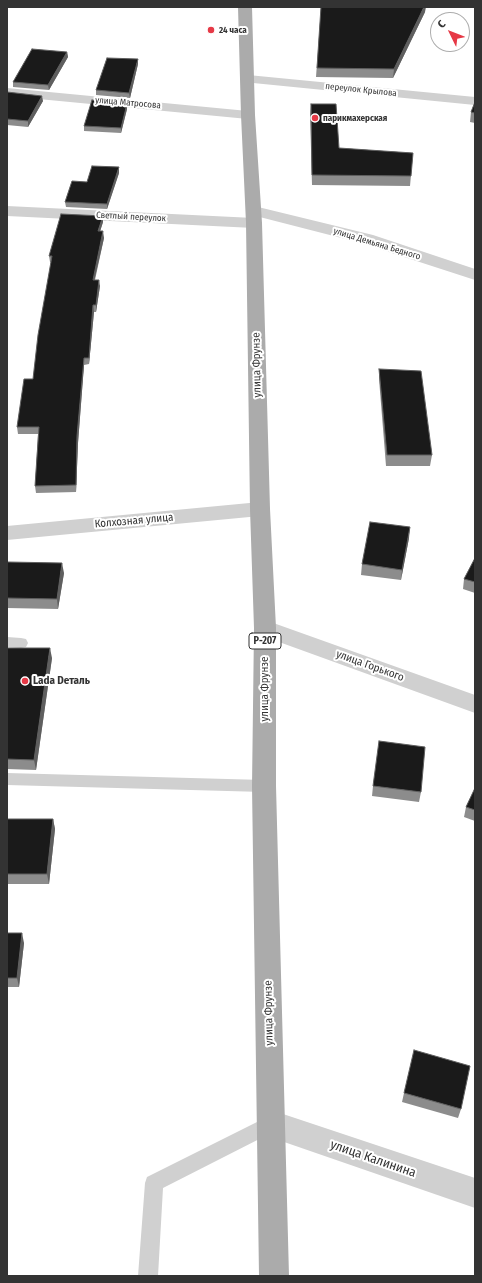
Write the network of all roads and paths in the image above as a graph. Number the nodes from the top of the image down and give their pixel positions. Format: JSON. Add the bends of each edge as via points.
{"nodes":[{"id":1,"x":246,"y":7,"type":"edge"},
{"id":2,"x":248,"y":79,"type":"junction"},
{"id":3,"x":7,"y":92,"type":"edge"},
{"id":4,"x":475,"y":101,"type":"edge"},
{"id":5,"x":248,"y":115,"type":"junction"},
{"id":6,"x":7,"y":211,"type":"edge"},
{"id":7,"x":254,"y":217,"type":"junction"},
{"id":8,"x":475,"y":275,"type":"edge"},
{"id":9,"x":260,"y":510,"type":"junction"},
{"id":10,"x":7,"y":532,"type":"edge"},
{"id":11,"x":265,"y":628,"type":"junction"},
{"id":12,"x":475,"y":704,"type":"edge"},
{"id":13,"x":7,"y":779,"type":"edge"},
{"id":14,"x":264,"y":786,"type":"junction"},
{"id":15,"x":271,"y":1124,"type":"junction"},
{"id":16,"x":475,"y":1193,"type":"edge"},
{"id":17,"x":148,"y":1276,"type":"edge"},
{"id":18,"x":274,"y":1276,"type":"edge"}],
"edges":[{"from":1,"to":2,"type":"main road","name":"улица Фрунзе","number":"Р-207"},
{"from":2,"to":4,"type":"street","name":"переулок Крылова"},
{"from":2,"to":5,"type":"main road","name":"улица Фрунзе","number":"Р-207"},
{"from":3,"to":5,"type":"street","name":"улица Матросова"},
{"from":5,"to":7,"type":"main road","name":"улица Фрунзе","number":"Р-207"},
{"from":6,"to":7,"type":"street","name":"Светлый переулок"},
{"from":7,"to":8,"type":"street","name":"улица Демьяна Бедного","via":[[367,239]]},
{"from":7,"to":9,"type":"main road","name":"улица Фрунзе","number":"Р-207"},
{"from":9,"to":10,"type":"street","name":"Колхозная улица"},
{"from":9,"to":11,"type":"main road","name":"улица Фрунзе","number":"Р-207"},
{"from":11,"to":12,"type":"street","name":"улица Горького"},
{"from":11,"to":14,"type":"main road","name":"улица Фрунзе","number":"Р-207"},
{"from":13,"to":14,"type":"lane"},
{"from":14,"to":15,"type":"main road","name":"улица Фрунзе","number":"Р-207"},
{"from":15,"to":16,"type":"street","name":"улица Калинина"},
{"from":15,"to":17,"type":"lane","via":[[154,1183]]},
{"from":15,"to":18,"type":"main road","name":"улица Фрунзе","number":"Р-207"}]}
